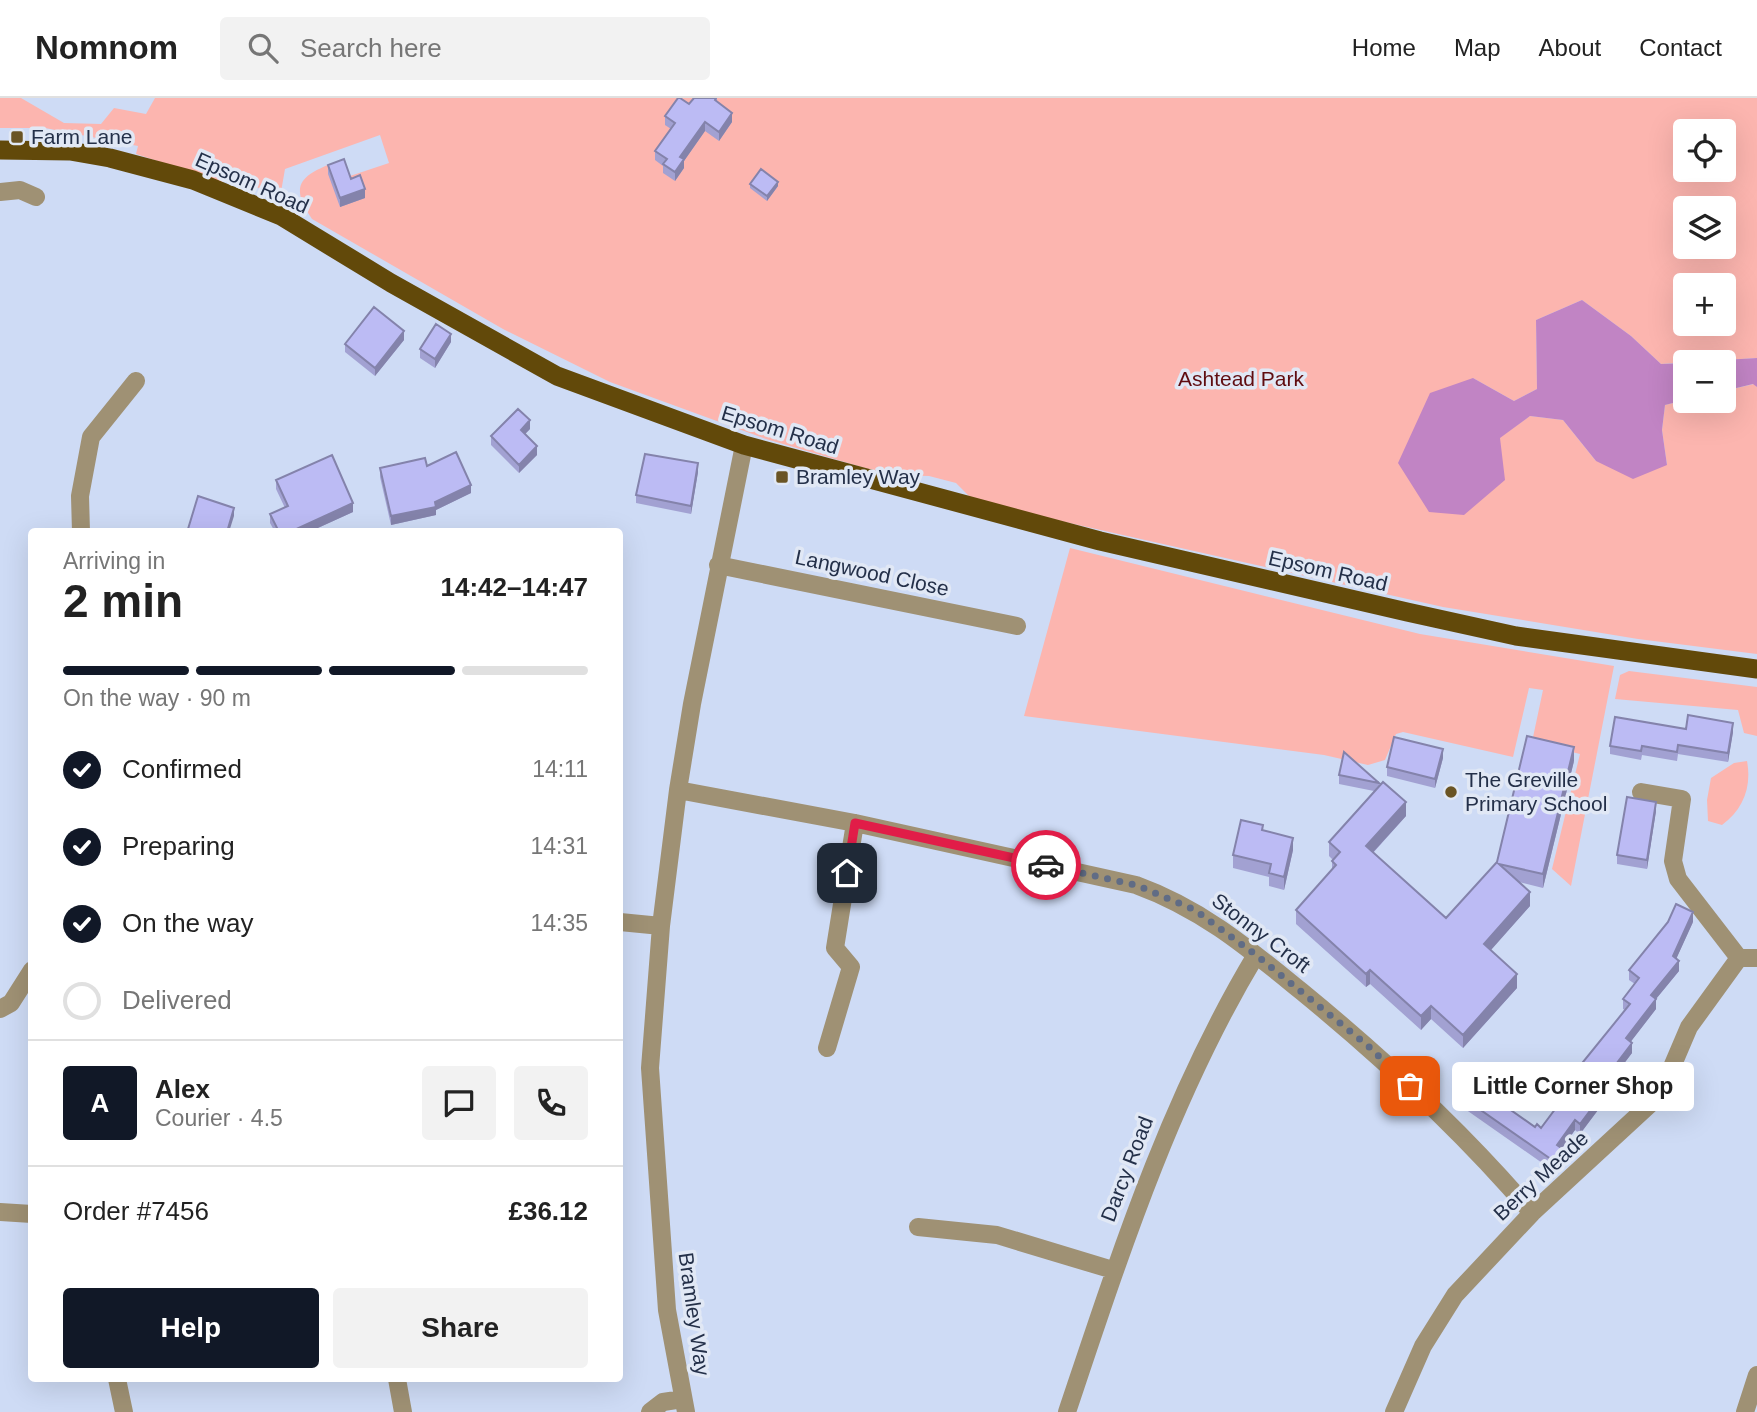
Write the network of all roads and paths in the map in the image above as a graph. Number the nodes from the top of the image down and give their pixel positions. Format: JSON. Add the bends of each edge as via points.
{"nodes":[{"id":1,"x":0,"y":150,"type":"edge"},
{"id":2,"x":0,"y":192,"type":"edge"},
{"id":3,"x":36,"y":197,"type":"dead end"},
{"id":4,"x":136,"y":381,"type":"dead end"},
{"id":5,"x":744,"y":444,"type":"junction"},
{"id":6,"x":81,"y":528,"type":"edge"},
{"id":7,"x":718,"y":565,"type":"junction"},
{"id":8,"x":1017,"y":626,"type":"dead end"},
{"id":9,"x":1757,"y":669,"type":"edge"},
{"id":10,"x":678,"y":790,"type":"junction"},
{"id":11,"x":1641,"y":792,"type":"dead end"},
{"id":12,"x":855,"y":823,"type":"junction"},
{"id":13,"x":623,"y":922,"type":"edge"},
{"id":14,"x":661,"y":926,"type":"junction"},
{"id":15,"x":1256,"y":955,"type":"junction"},
{"id":16,"x":1748,"y":958,"type":"edge"},
{"id":17,"x":28,"y":976,"type":"edge"},
{"id":18,"x":0,"y":1009,"type":"edge"},
{"id":19,"x":827,"y":1048,"type":"dead end"},
{"id":20,"x":0,"y":1212,"type":"edge"},
{"id":21,"x":1532,"y":1213,"type":"junction"},
{"id":22,"x":28,"y":1214,"type":"edge"},
{"id":23,"x":918,"y":1227,"type":"dead end"},
{"id":24,"x":1113,"y":1270,"type":"junction"},
{"id":25,"x":1757,"y":1375,"type":"edge"},
{"id":26,"x":118,"y":1382,"type":"edge"},
{"id":27,"x":398,"y":1382,"type":"edge"},
{"id":28,"x":684,"y":1406,"type":"edge"},
{"id":29,"x":124,"y":1412,"type":"edge"},
{"id":30,"x":403,"y":1412,"type":"edge"},
{"id":31,"x":650,"y":1412,"type":"edge"},
{"id":32,"x":1067,"y":1412,"type":"edge"},
{"id":33,"x":1394,"y":1412,"type":"edge"},
{"id":34,"x":1745,"y":1412,"type":"edge"}],
"edges":[{"from":1,"to":5,"type":"highway","name":"Epsom Road","via":[[70,151],[193,180],[281,216],[557,376]]},
{"from":2,"to":3,"type":"street","via":[[20,190]]},
{"from":4,"to":6,"type":"street","via":[[91,437],[80,496]]},
{"from":5,"to":7,"type":"street","name":"Bramley Way"},
{"from":5,"to":9,"type":"highway","name":"Epsom Road","via":[[1100,541],[1529,639]]},
{"from":7,"to":8,"type":"street","name":"Langwood Close"},
{"from":7,"to":10,"type":"street","name":"Bramley Way"},
{"from":10,"to":12,"type":"street","name":"Stonny Croft"},
{"from":10,"to":14,"type":"street","name":"Bramley Way"},
{"from":11,"to":16,"type":"street","via":[[1682,799],[1673,861],[1678,879]]},
{"from":12,"to":15,"type":"street","name":"Stonny Croft","via":[[1136,885],[1195,910]]},
{"from":12,"to":19,"type":"street","via":[[835,948],[851,967]]},
{"from":13,"to":14,"type":"street"},
{"from":14,"to":28,"type":"street","name":"Bramley Way","via":[[650,1068],[667,1310]]},
{"from":15,"to":21,"type":"street","name":"Stonny Croft","via":[[1391,1068]]},
{"from":15,"to":24,"type":"street","name":"Darcy Road","via":[[1188,1080]]},
{"from":16,"to":21,"type":"street","name":"Berry Meade","via":[[1689,1027],[1660,1095]]},
{"from":17,"to":18,"type":"street","via":[[11,1003]]},
{"from":20,"to":22,"type":"street"},
{"from":21,"to":33,"type":"street","name":"Berry Meade","via":[[1455,1295],[1423,1346]]},
{"from":23,"to":24,"type":"street","via":[[998,1235]]},
{"from":24,"to":32,"type":"street","name":"Darcy Road"},
{"from":25,"to":34,"type":"street"},
{"from":26,"to":29,"type":"street"},
{"from":27,"to":30,"type":"street"},
{"from":28,"to":31,"type":"street","name":"Bramley Way","via":[[663,1402]]}]}
